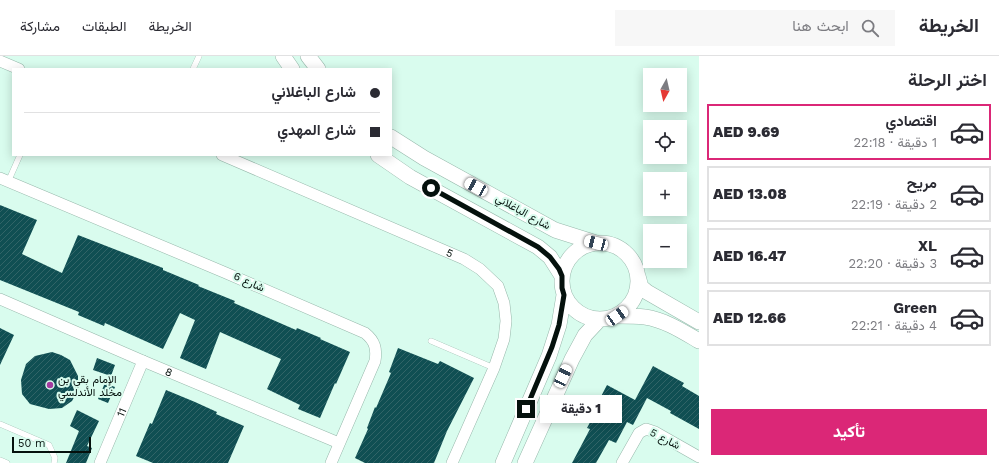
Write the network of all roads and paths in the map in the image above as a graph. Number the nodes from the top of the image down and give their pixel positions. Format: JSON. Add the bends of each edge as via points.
{"nodes":[{"id":1,"x":199,"y":56,"type":"edge"},
{"id":2,"x":283,"y":56,"type":"edge"},
{"id":3,"x":308,"y":56,"type":"edge"},
{"id":4,"x":0,"y":61,"type":"edge"},
{"id":5,"x":17,"y":68,"type":"edge"},
{"id":6,"x":193,"y":68,"type":"edge"},
{"id":7,"x":291,"y":68,"type":"edge"},
{"id":8,"x":317,"y":68,"type":"edge"},
{"id":9,"x":392,"y":138,"type":"edge"},
{"id":10,"x":19,"y":156,"type":"edge"},
{"id":11,"x":224,"y":156,"type":"edge"},
{"id":12,"x":379,"y":156,"type":"edge"},
{"id":13,"x":4,"y":180,"type":"edge"},
{"id":14,"x":596,"y":243,"type":"junction"},
{"id":15,"x":637,"y":268,"type":"junction"},
{"id":16,"x":562,"y":276,"type":"junction"},
{"id":17,"x":564,"y":295,"type":"junction"},
{"id":18,"x":0,"y":299,"type":"edge"},
{"id":19,"x":617,"y":316,"type":"junction"},
{"id":20,"x":599,"y":320,"type":"junction"},
{"id":21,"x":699,"y":322,"type":"edge"},
{"id":22,"x":431,"y":341,"type":"dead end"},
{"id":23,"x":699,"y":341,"type":"edge"},
{"id":24,"x":143,"y":361,"type":"junction"},
{"id":25,"x":494,"y":368,"type":"junction"},
{"id":26,"x":0,"y":424,"type":"edge"},
{"id":27,"x":339,"y":443,"type":"junction"},
{"id":28,"x":699,"y":457,"type":"edge"},
{"id":29,"x":0,"y":460,"type":"edge"},
{"id":30,"x":103,"y":462,"type":"edge"},
{"id":31,"x":7,"y":463,"type":"edge"},
{"id":32,"x":54,"y":463,"type":"edge"},
{"id":33,"x":330,"y":463,"type":"edge"},
{"id":34,"x":452,"y":463,"type":"edge"},
{"id":35,"x":503,"y":463,"type":"edge"},
{"id":36,"x":525,"y":463,"type":"edge"},
{"id":37,"x":622,"y":463,"type":"edge"}],
"edges":[{"from":1,"to":6,"type":"lane"},
{"from":2,"to":7,"type":"main road"},
{"from":3,"to":8,"type":"main road"},
{"from":4,"to":5,"type":"street"},
{"from":9,"to":14,"type":"main road","name":"شارع الباغلاني","via":[[555,230]]},
{"from":10,"to":13,"type":"lane"},
{"from":11,"to":25,"type":"street","name":"5","via":[[464,259],[480,269],[498,286],[504,303],[504,339]]},
{"from":12,"to":16,"type":"main road","via":[[410,177],[538,247],[550,257]]},
{"from":13,"to":27,"type":"street","name":"شارع 6","via":[[365,333],[375,345],[375,361]]},
{"from":14,"to":15,"type":"main road","via":[[609,244],[621,249]]},
{"from":14,"to":16,"type":"main road","via":[[574,254],[568,260]]},
{"from":15,"to":19,"type":"main road","via":[[638,291],[634,301]]},
{"from":15,"to":21,"type":"main road","via":[[641,287]]},
{"from":16,"to":17,"type":"main road"},
{"from":17,"to":20,"type":"main road","via":[[578,312]]},
{"from":17,"to":35,"type":"main road","via":[[559,325],[549,356]]},
{"from":18,"to":24,"type":"street","name":"8"},
{"from":19,"to":20,"type":"main road"},
{"from":19,"to":23,"type":"main road","via":[[659,320]]},
{"from":20,"to":36,"type":"main road","via":[[585,335],[572,359]]},
{"from":22,"to":25,"type":"lane"},
{"from":24,"to":27,"type":"street","name":"8"},
{"from":24,"to":30,"type":"street","name":"11"},
{"from":25,"to":34,"type":"street","name":"5"},
{"from":26,"to":32,"type":"lane","via":[[49,445],[55,458]]},
{"from":27,"to":33,"type":"street","name":"شارع 6"},
{"from":28,"to":37,"type":"street","name":"شارع 5","via":[[646,429],[639,434]]},
{"from":29,"to":31,"type":"lane"}]}
